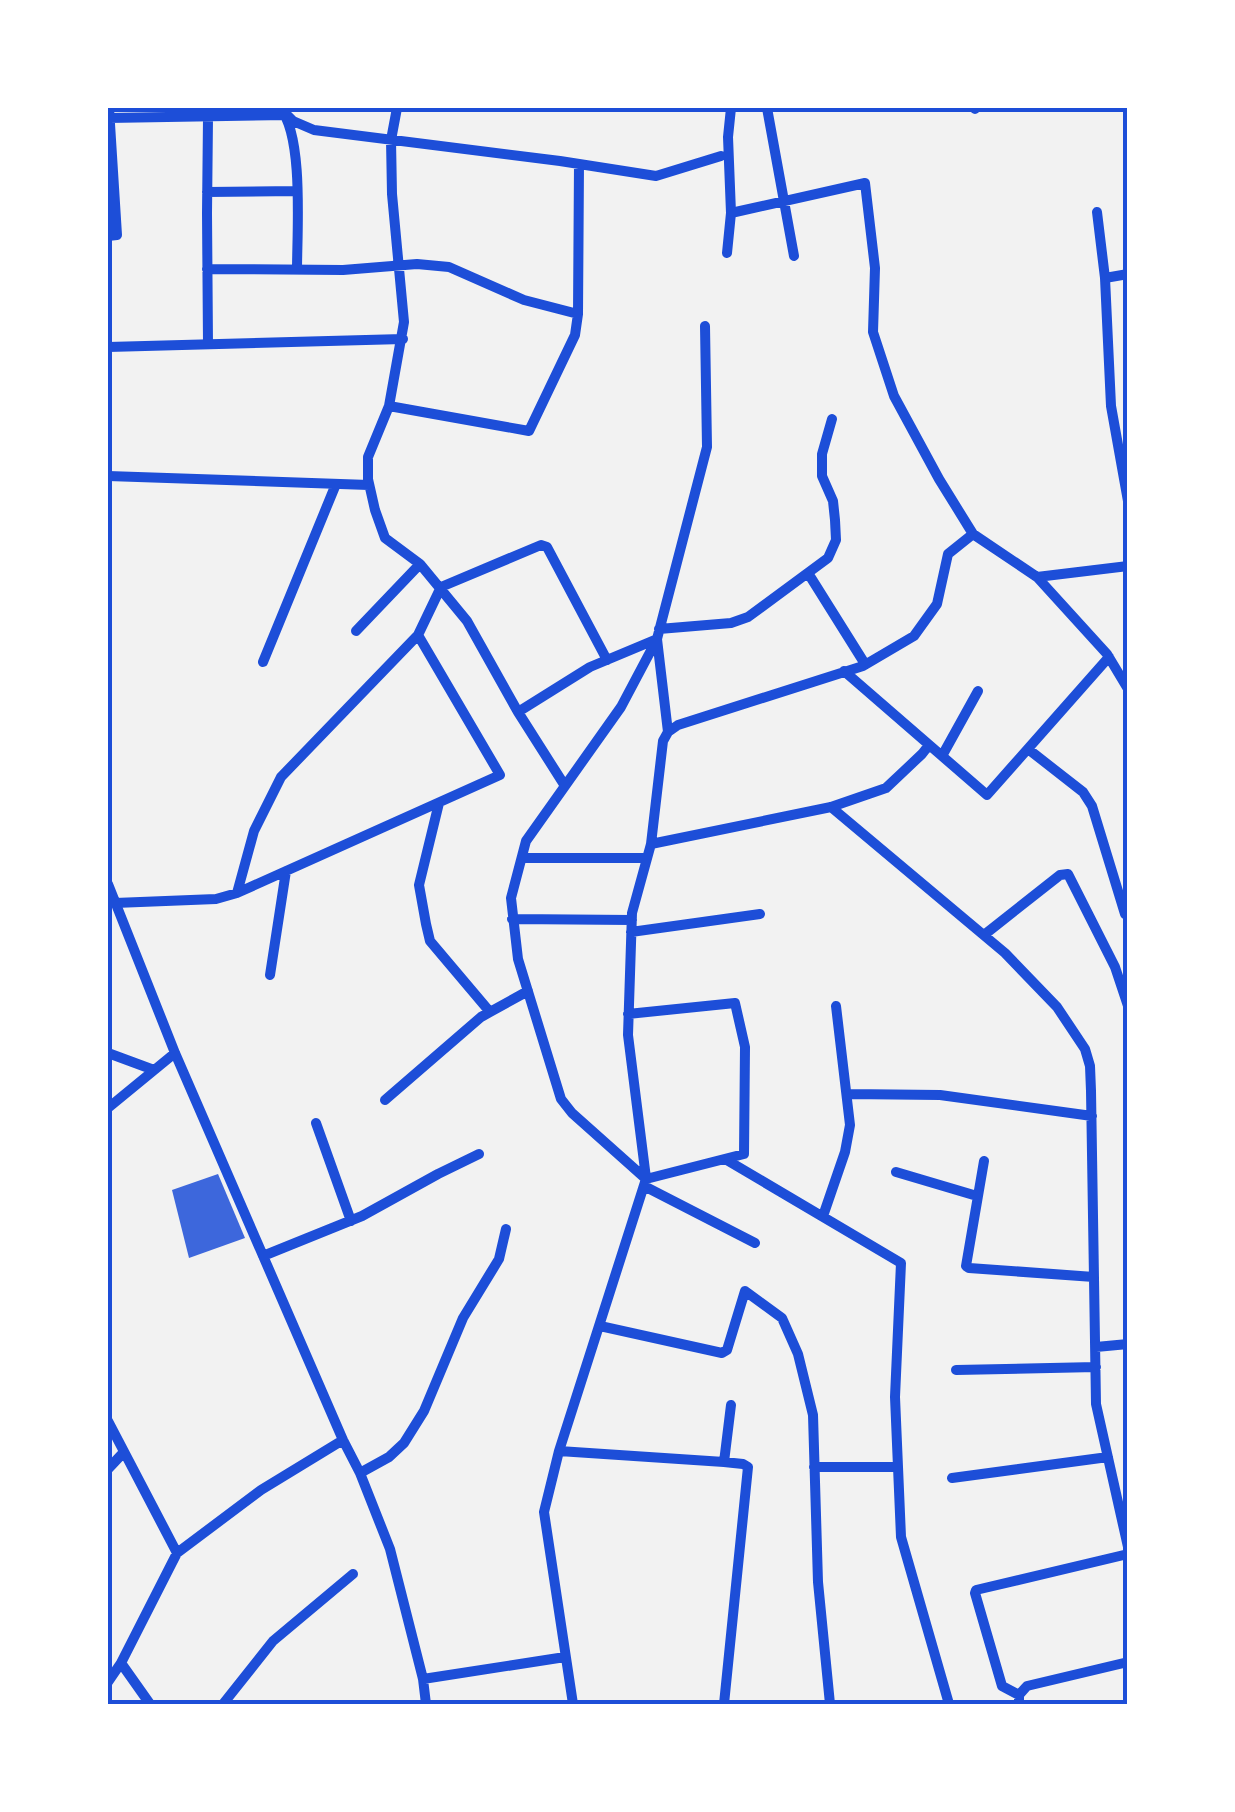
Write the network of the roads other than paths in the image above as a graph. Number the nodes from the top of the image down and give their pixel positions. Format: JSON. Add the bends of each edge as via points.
{"nodes":[{"id":1,"x":397,"y":108,"type":"edge"},
{"id":2,"x":732,"y":108,"type":"edge"},
{"id":3,"x":766,"y":108,"type":"edge"},
{"id":4,"x":286,"y":110,"type":"edge"},
{"id":5,"x":109,"y":114,"type":"edge"},
{"id":6,"x":208,"y":118,"type":"junction"},
{"id":7,"x":391,"y":140,"type":"junction"},
{"id":8,"x":721,"y":156,"type":"dead end"},
{"id":9,"x":579,"y":164,"type":"junction"},
{"id":10,"x":297,"y":191,"type":"junction"},
{"id":11,"x":207,"y":192,"type":"junction"},
{"id":12,"x":784,"y":202,"type":"junction"},
{"id":13,"x":1098,"y":212,"type":"dead end"},
{"id":14,"x":731,"y":213,"type":"junction"},
{"id":15,"x":108,"y":236,"type":"edge"},
{"id":16,"x":727,"y":253,"type":"dead end"},
{"id":17,"x":794,"y":256,"type":"dead end"},
{"id":18,"x":400,"y":266,"type":"junction"},
{"id":19,"x":208,"y":269,"type":"junction"},
{"id":20,"x":297,"y":270,"type":"junction"},
{"id":21,"x":1128,"y":274,"type":"edge"},
{"id":22,"x":1105,"y":278,"type":"junction"},
{"id":23,"x":578,"y":314,"type":"junction"},
{"id":24,"x":705,"y":326,"type":"dead end"},
{"id":25,"x":402,"y":340,"type":"junction"},
{"id":26,"x":208,"y":344,"type":"junction"},
{"id":27,"x":108,"y":347,"type":"edge"},
{"id":28,"x":389,"y":406,"type":"junction"},
{"id":29,"x":832,"y":419,"type":"dead end"},
{"id":30,"x":108,"y":476,"type":"edge"},
{"id":31,"x":336,"y":484,"type":"junction"},
{"id":32,"x":370,"y":485,"type":"junction"},
{"id":33,"x":1128,"y":501,"type":"edge"},
{"id":34,"x":973,"y":534,"type":"junction"},
{"id":35,"x":420,"y":564,"type":"junction"},
{"id":36,"x":1128,"y":566,"type":"edge"},
{"id":37,"x":808,"y":573,"type":"junction"},
{"id":38,"x":1037,"y":577,"type":"junction"},
{"id":39,"x":441,"y":588,"type":"junction"},
{"id":40,"x":356,"y":631,"type":"dead end"},
{"id":41,"x":658,"y":634,"type":"junction"},
{"id":42,"x":418,"y":635,"type":"junction"},
{"id":43,"x":1109,"y":657,"type":"junction"},
{"id":44,"x":607,"y":660,"type":"junction"},
{"id":45,"x":263,"y":662,"type":"dead end"},
{"id":46,"x":865,"y":664,"type":"junction"},
{"id":47,"x":844,"y":671,"type":"junction"},
{"id":48,"x":1127,"y":686,"type":"edge"},
{"id":49,"x":978,"y":691,"type":"dead end"},
{"id":50,"x":518,"y":712,"type":"junction"},
{"id":51,"x":668,"y":732,"type":"junction"},
{"id":52,"x":928,"y":744,"type":"junction"},
{"id":53,"x":1028,"y":748,"type":"junction"},
{"id":54,"x":942,"y":756,"type":"junction"},
{"id":55,"x":566,"y":786,"type":"junction"},
{"id":56,"x":439,"y":802,"type":"junction"},
{"id":57,"x":831,"y":807,"type":"junction"},
{"id":58,"x":651,"y":844,"type":"junction"},
{"id":59,"x":522,"y":858,"type":"junction"},
{"id":60,"x":648,"y":858,"type":"junction"},
{"id":61,"x":286,"y":871,"type":"junction"},
{"id":62,"x":108,"y":884,"type":"edge"},
{"id":63,"x":237,"y":892,"type":"junction"},
{"id":64,"x":118,"y":908,"type":"junction"},
{"id":65,"x":760,"y":914,"type":"dead end"},
{"id":66,"x":1125,"y":914,"type":"dead end"},
{"id":67,"x":512,"y":919,"type":"junction"},
{"id":68,"x":632,"y":920,"type":"junction"},
{"id":69,"x":108,"y":921,"type":"edge"},
{"id":70,"x":632,"y":932,"type":"junction"},
{"id":71,"x":984,"y":935,"type":"junction"},
{"id":72,"x":270,"y":974,"type":"dead end"},
{"id":73,"x":528,"y":992,"type":"junction"},
{"id":74,"x":836,"y":1006,"type":"dead end"},
{"id":75,"x":1128,"y":1006,"type":"edge"},
{"id":76,"x":490,"y":1012,"type":"junction"},
{"id":77,"x":628,"y":1014,"type":"junction"},
{"id":78,"x":108,"y":1053,"type":"edge"},
{"id":79,"x":175,"y":1053,"type":"junction"},
{"id":80,"x":154,"y":1070,"type":"junction"},
{"id":81,"x":848,"y":1094,"type":"junction"},
{"id":82,"x":385,"y":1100,"type":"dead end"},
{"id":83,"x":108,"y":1108,"type":"edge"},
{"id":84,"x":1092,"y":1116,"type":"junction"},
{"id":85,"x":316,"y":1123,"type":"dead end"},
{"id":86,"x":479,"y":1154,"type":"dead end"},
{"id":87,"x":725,"y":1159,"type":"junction"},
{"id":88,"x":984,"y":1161,"type":"dead end"},
{"id":89,"x":896,"y":1172,"type":"dead end"},
{"id":90,"x":645,"y":1182,"type":"junction"},
{"id":91,"x":977,"y":1196,"type":"junction"},
{"id":92,"x":822,"y":1216,"type":"junction"},
{"id":93,"x":351,"y":1220,"type":"junction"},
{"id":94,"x":506,"y":1229,"type":"dead end"},
{"id":95,"x":755,"y":1243,"type":"dead end"},
{"id":96,"x":263,"y":1256,"type":"junction"},
{"id":97,"x":1094,"y":1277,"type":"junction"},
{"id":98,"x":600,"y":1326,"type":"junction"},
{"id":99,"x":1128,"y":1344,"type":"edge"},
{"id":100,"x":1096,"y":1348,"type":"junction"},
{"id":101,"x":1096,"y":1367,"type":"junction"},
{"id":102,"x":956,"y":1370,"type":"dead end"},
{"id":103,"x":730,"y":1405,"type":"dead end"},
{"id":104,"x":108,"y":1421,"type":"edge"},
{"id":105,"x":343,"y":1440,"type":"junction"},
{"id":106,"x":559,"y":1451,"type":"junction"},
{"id":107,"x":124,"y":1452,"type":"junction"},
{"id":108,"x":1108,"y":1457,"type":"junction"},
{"id":109,"x":724,"y":1462,"type":"junction"},
{"id":110,"x":814,"y":1467,"type":"junction"},
{"id":111,"x":898,"y":1467,"type":"junction"},
{"id":112,"x":108,"y":1469,"type":"edge"},
{"id":113,"x":360,"y":1472,"type":"junction"},
{"id":114,"x":952,"y":1478,"type":"dead end"},
{"id":115,"x":1127,"y":1544,"type":"edge"},
{"id":116,"x":178,"y":1553,"type":"junction"},
{"id":117,"x":353,"y":1574,"type":"dead end"},
{"id":118,"x":565,"y":1657,"type":"junction"},
{"id":119,"x":1128,"y":1662,"type":"edge"},
{"id":120,"x":121,"y":1663,"type":"junction"},
{"id":121,"x":423,"y":1679,"type":"junction"},
{"id":122,"x":108,"y":1682,"type":"edge"},
{"id":123,"x":1019,"y":1700,"type":"edge"},
{"id":124,"x":948,"y":1702,"type":"edge"},
{"id":125,"x":150,"y":1704,"type":"edge"},
{"id":126,"x":222,"y":1704,"type":"edge"},
{"id":127,"x":426,"y":1704,"type":"edge"},
{"id":128,"x":573,"y":1704,"type":"edge"},
{"id":129,"x":724,"y":1704,"type":"edge"},
{"id":130,"x":830,"y":1704,"type":"edge"},
{"id":131,"x":932,"y":1704,"type":"edge"}],
"edges":[{"from":1,"to":7,"type":"street"},
{"from":2,"to":14,"type":"street"},
{"from":3,"to":12,"type":"street"},
{"from":4,"to":6,"type":"street"},
{"from":4,"to":7,"type":"street","via":[[293,122],[314,130]]},
{"from":4,"to":10,"type":"street"},
{"from":5,"to":6,"type":"street"},
{"from":5,"to":15,"type":"street","via":[[117,236]]},
{"from":6,"to":11,"type":"street"},
{"from":7,"to":9,"type":"street"},
{"from":7,"to":18,"type":"street"},
{"from":8,"to":9,"type":"street","via":[[656,176]]},
{"from":9,"to":23,"type":"street"},
{"from":10,"to":11,"type":"street"},
{"from":10,"to":20,"type":"street"},
{"from":11,"to":19,"type":"street"},
{"from":12,"to":14,"type":"street"},
{"from":12,"to":17,"type":"street"},
{"from":12,"to":34,"type":"street","via":[[865,184],[875,268],[873,332],[894,396]]},
{"from":13,"to":22,"type":"street"},
{"from":14,"to":16,"type":"street"},
{"from":18,"to":20,"type":"street"},
{"from":18,"to":23,"type":"street","via":[[449,268]]},
{"from":18,"to":25,"type":"street"},
{"from":19,"to":20,"type":"street"},
{"from":19,"to":26,"type":"street"},
{"from":21,"to":22,"type":"street"},
{"from":22,"to":33,"type":"street","via":[[1111,406]]},
{"from":23,"to":28,"type":"street","via":[[529,432]]},
{"from":24,"to":41,"type":"street","via":[[707,447]]},
{"from":25,"to":26,"type":"street"},
{"from":25,"to":28,"type":"street"},
{"from":26,"to":27,"type":"street"},
{"from":28,"to":32,"type":"street","via":[[368,457]]},
{"from":29,"to":37,"type":"street","via":[[822,476],[833,501],[836,540],[828,558]]},
{"from":30,"to":31,"type":"street"},
{"from":31,"to":32,"type":"street"},
{"from":31,"to":45,"type":"street"},
{"from":32,"to":35,"type":"street","via":[[386,538]]},
{"from":34,"to":38,"type":"street"},
{"from":34,"to":46,"type":"street","via":[[948,554],[937,604],[914,636]]},
{"from":35,"to":39,"type":"street"},
{"from":35,"to":40,"type":"street"},
{"from":36,"to":38,"type":"street"},
{"from":37,"to":41,"type":"street","via":[[731,623]]},
{"from":37,"to":46,"type":"street"},
{"from":38,"to":43,"type":"street"},
{"from":39,"to":42,"type":"street"},
{"from":39,"to":44,"type":"street","via":[[547,547]]},
{"from":39,"to":50,"type":"street"},
{"from":41,"to":44,"type":"street"},
{"from":41,"to":51,"type":"street"},
{"from":41,"to":55,"type":"street","via":[[621,707]]},
{"from":42,"to":56,"type":"street","via":[[500,776]]},
{"from":42,"to":63,"type":"street","via":[[282,777],[254,831]]},
{"from":43,"to":48,"type":"street"},
{"from":43,"to":53,"type":"street"},
{"from":44,"to":50,"type":"street"},
{"from":46,"to":47,"type":"street"},
{"from":47,"to":51,"type":"street"},
{"from":47,"to":52,"type":"street"},
{"from":49,"to":54,"type":"street"},
{"from":50,"to":55,"type":"street"},
{"from":51,"to":58,"type":"street"},
{"from":52,"to":54,"type":"street"},
{"from":52,"to":57,"type":"street","via":[[886,788]]},
{"from":53,"to":54,"type":"street","via":[[987,795]]},
{"from":53,"to":66,"type":"street","via":[[1092,806]]},
{"from":55,"to":59,"type":"street","via":[[526,841]]},
{"from":56,"to":61,"type":"street"},
{"from":56,"to":76,"type":"street","via":[[419,885],[430,941]]},
{"from":57,"to":58,"type":"street"},
{"from":57,"to":71,"type":"street"},
{"from":58,"to":60,"type":"street"},
{"from":59,"to":60,"type":"street"},
{"from":59,"to":67,"type":"street"},
{"from":60,"to":68,"type":"street"},
{"from":61,"to":63,"type":"street"},
{"from":61,"to":72,"type":"street"},
{"from":62,"to":64,"type":"street"},
{"from":63,"to":64,"type":"street"},
{"from":64,"to":69,"type":"street"},
{"from":64,"to":79,"type":"street"},
{"from":65,"to":70,"type":"street"},
{"from":67,"to":68,"type":"street"},
{"from":67,"to":73,"type":"street"},
{"from":68,"to":70,"type":"street"},
{"from":70,"to":77,"type":"street"},
{"from":71,"to":75,"type":"street","via":[[1068,874]]},
{"from":71,"to":84,"type":"street","via":[[1057,1007],[1085,1049]]},
{"from":73,"to":76,"type":"street"},
{"from":73,"to":90,"type":"street","via":[[561,1099]]},
{"from":74,"to":81,"type":"street"},
{"from":76,"to":82,"type":"street"},
{"from":77,"to":87,"type":"street","via":[[735,1003],[745,1047],[744,1154]]},
{"from":77,"to":90,"type":"street"},
{"from":78,"to":80,"type":"street"},
{"from":79,"to":80,"type":"street"},
{"from":79,"to":96,"type":"street"},
{"from":80,"to":83,"type":"street"},
{"from":81,"to":84,"type":"street","via":[[940,1095]]},
{"from":81,"to":92,"type":"street","via":[[848,1138]]},
{"from":84,"to":97,"type":"street"},
{"from":85,"to":93,"type":"street"},
{"from":86,"to":93,"type":"street"},
{"from":87,"to":90,"type":"street"},
{"from":87,"to":92,"type":"street"},
{"from":88,"to":91,"type":"street"},
{"from":89,"to":91,"type":"street"},
{"from":90,"to":95,"type":"street"},
{"from":90,"to":98,"type":"street"},
{"from":91,"to":97,"type":"street","via":[[969,1268]]},
{"from":92,"to":111,"type":"street","via":[[901,1263]]},
{"from":93,"to":96,"type":"street"},
{"from":94,"to":113,"type":"street","via":[[499,1260],[463,1318],[424,1410],[404,1443]]},
{"from":96,"to":105,"type":"street"},
{"from":97,"to":100,"type":"street"},
{"from":98,"to":106,"type":"street"},
{"from":98,"to":110,"type":"street","via":[[722,1352],[744,1290],[782,1318],[798,1354],[813,1415]]},
{"from":99,"to":100,"type":"street"},
{"from":100,"to":101,"type":"street"},
{"from":101,"to":102,"type":"street"},
{"from":101,"to":108,"type":"street"},
{"from":103,"to":109,"type":"street"},
{"from":104,"to":107,"type":"street"},
{"from":105,"to":113,"type":"street"},
{"from":105,"to":116,"type":"street","via":[[261,1490]]},
{"from":106,"to":109,"type":"street"},
{"from":106,"to":118,"type":"street","via":[[544,1512]]},
{"from":107,"to":112,"type":"street"},
{"from":107,"to":116,"type":"street"},
{"from":108,"to":114,"type":"street"},
{"from":108,"to":115,"type":"street"},
{"from":109,"to":129,"type":"street","via":[[748,1470]]},
{"from":110,"to":111,"type":"street"},
{"from":110,"to":130,"type":"street"},
{"from":111,"to":124,"type":"street","via":[[901,1536]]},
{"from":113,"to":121,"type":"street","via":[[390,1548]]},
{"from":115,"to":123,"type":"street","via":[[976,1590],[1002,1686]]},
{"from":116,"to":120,"type":"street"},
{"from":117,"to":126,"type":"street","via":[[273,1642]]},
{"from":118,"to":121,"type":"street"},
{"from":118,"to":128,"type":"street"},
{"from":119,"to":123,"type":"street","via":[[1027,1686]]},
{"from":120,"to":122,"type":"street"},
{"from":120,"to":125,"type":"street"},
{"from":121,"to":127,"type":"street"},
{"from":124,"to":131,"type":"street"}]}
